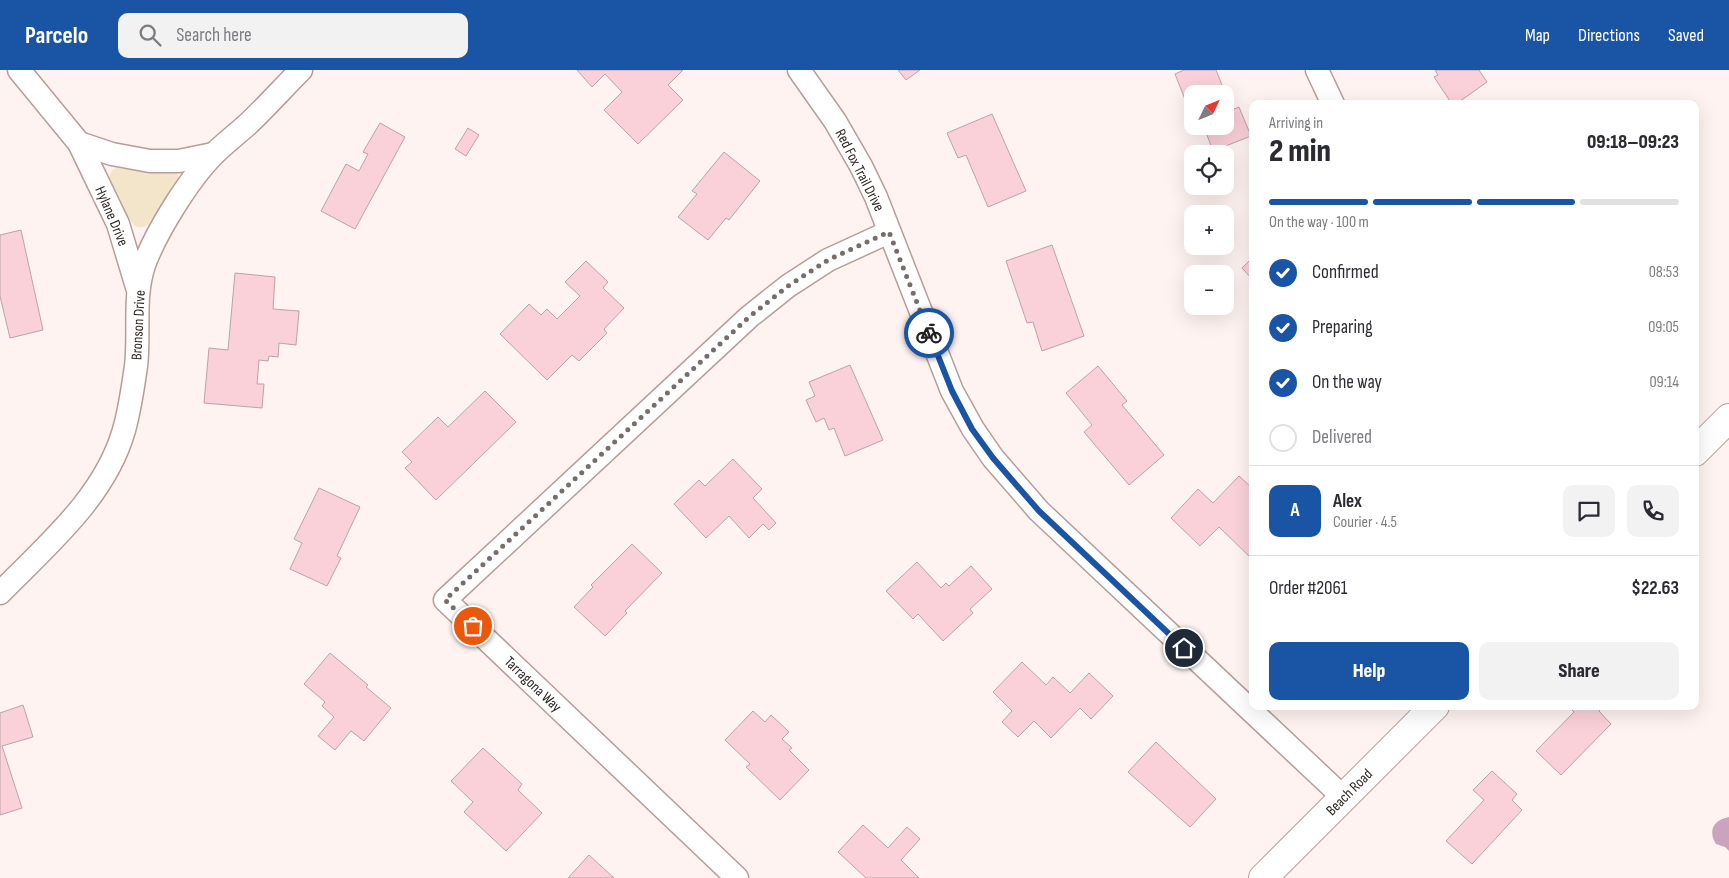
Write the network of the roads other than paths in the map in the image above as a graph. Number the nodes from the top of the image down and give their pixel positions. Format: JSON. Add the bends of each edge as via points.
{"nodes":[{"id":1,"x":19,"y":70,"type":"edge"},
{"id":2,"x":301,"y":70,"type":"edge"},
{"id":3,"x":799,"y":70,"type":"edge"},
{"id":4,"x":1317,"y":70,"type":"edge"},
{"id":5,"x":1331,"y":100,"type":"edge"},
{"id":6,"x":79,"y":143,"type":"junction"},
{"id":7,"x":213,"y":154,"type":"junction"},
{"id":8,"x":889,"y":232,"type":"junction"},
{"id":9,"x":138,"y":292,"type":"junction"},
{"id":10,"x":1729,"y":418,"type":"edge"},
{"id":11,"x":1699,"y":448,"type":"edge"},
{"id":12,"x":0,"y":593,"type":"edge"},
{"id":13,"x":1249,"y":709,"type":"edge"},
{"id":14,"x":1250,"y":710,"type":"edge"},
{"id":15,"x":1431,"y":710,"type":"edge"},
{"id":16,"x":1344,"y":798,"type":"junction"},
{"id":17,"x":737,"y":878,"type":"edge"},
{"id":18,"x":1263,"y":878,"type":"edge"}],
"edges":[{"from":1,"to":6,"type":"street","name":"Hylane Drive"},
{"from":2,"to":7,"type":"street","name":"Bronson Drive"},
{"from":3,"to":8,"type":"street","name":"Red Fox Trail Drive","via":[[835,121],[861,166]]},
{"from":4,"to":5,"type":"street"},
{"from":6,"to":7,"type":"street","via":[[112,154],[150,161],[179,161]]},
{"from":6,"to":9,"type":"street","name":"Hylane Drive","via":[[118,224]]},
{"from":7,"to":9,"type":"street","name":"Bronson Drive","via":[[173,208],[144,266]]},
{"from":8,"to":13,"type":"street","name":"Red Fox Trail Drive","via":[[952,391],[972,429],[993,458],[1039,511]]},
{"from":8,"to":17,"type":"street","name":"Tarragona Way","via":[[828,260],[749,317],[445,600]]},
{"from":9,"to":12,"type":"street","name":"Bronson Drive","via":[[138,353],[124,430],[112,459],[86,503]]},
{"from":10,"to":11,"type":"street"},
{"from":14,"to":16,"type":"street","name":"Red Fox Trail Drive"},
{"from":15,"to":16,"type":"street","name":"Beach Road"},
{"from":16,"to":18,"type":"street","name":"Beach Road"}]}
